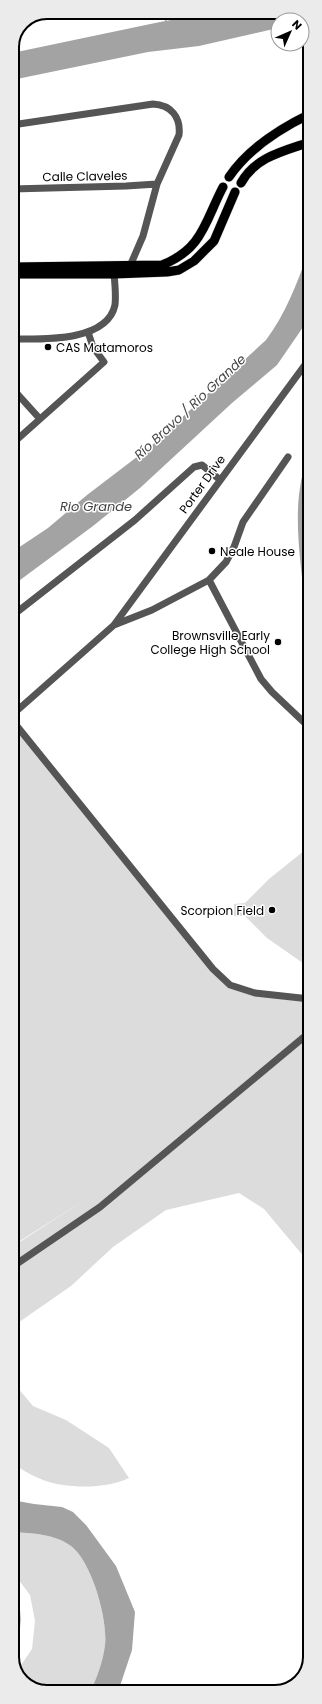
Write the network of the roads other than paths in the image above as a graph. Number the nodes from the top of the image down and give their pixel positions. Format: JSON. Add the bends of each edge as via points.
{"nodes":[{"id":1,"x":303,"y":118,"type":"edge"},
{"id":2,"x":19,"y":124,"type":"edge"},
{"id":3,"x":303,"y":144,"type":"edge"},
{"id":4,"x":229,"y":177,"type":"dead end"},
{"id":5,"x":241,"y":183,"type":"dead end"},
{"id":6,"x":158,"y":184,"type":"junction"},
{"id":7,"x":223,"y":187,"type":"dead end"},
{"id":8,"x":19,"y":188,"type":"edge"},
{"id":9,"x":235,"y":192,"type":"dead end"},
{"id":10,"x":130,"y":266,"type":"junction"},
{"id":11,"x":19,"y":267,"type":"edge"},
{"id":12,"x":66,"y":270,"type":"junction"},
{"id":13,"x":19,"y":273,"type":"edge"},
{"id":14,"x":114,"y":274,"type":"junction"},
{"id":15,"x":88,"y":332,"type":"junction"},
{"id":16,"x":19,"y":339,"type":"edge"},
{"id":17,"x":303,"y":367,"type":"edge"},
{"id":18,"x":19,"y":396,"type":"edge"},
{"id":19,"x":40,"y":419,"type":"junction"},
{"id":20,"x":19,"y":438,"type":"edge"},
{"id":21,"x":288,"y":457,"type":"dead end"},
{"id":22,"x":219,"y":479,"type":"junction"},
{"id":23,"x":209,"y":580,"type":"junction"},
{"id":24,"x":19,"y":611,"type":"edge"},
{"id":25,"x":114,"y":625,"type":"junction"},
{"id":26,"x":19,"y":706,"type":"edge"},
{"id":27,"x":303,"y":721,"type":"edge"},
{"id":28,"x":19,"y":729,"type":"edge"},
{"id":29,"x":303,"y":998,"type":"edge"},
{"id":30,"x":303,"y":1038,"type":"edge"},
{"id":31,"x":19,"y":1261,"type":"edge"}],
"edges":[{"from":1,"to":4,"type":"main road","via":[[279,131],[245,157]]},
{"from":2,"to":6,"type":"street","via":[[162,104],[170,108],[180,126],[179,135]]},
{"from":3,"to":5,"type":"main road","via":[[258,162]]},
{"from":6,"to":8,"type":"street","name":"Calle Claveles"},
{"from":6,"to":10,"type":"street","via":[[139,248]]},
{"from":7,"to":10,"type":"main road","via":[[205,228],[191,248],[162,265]]},
{"from":9,"to":14,"type":"main road","via":[[214,241],[194,261],[179,270],[167,272]]},
{"from":10,"to":12,"type":"main road"},
{"from":11,"to":12,"type":"main road"},
{"from":12,"to":13,"type":"main road"},
{"from":12,"to":14,"type":"main road"},
{"from":14,"to":15,"type":"street","via":[[113,310],[104,322]]},
{"from":15,"to":16,"type":"street","via":[[58,338]]},
{"from":15,"to":19,"type":"street","via":[[93,347],[104,362]]},
{"from":17,"to":22,"type":"street","name":"Porter Drive"},
{"from":18,"to":19,"type":"street"},
{"from":19,"to":20,"type":"street"},
{"from":21,"to":23,"type":"street","via":[[243,522],[226,562]]},
{"from":22,"to":24,"type":"street","via":[[202,465],[194,467],[135,520]]},
{"from":22,"to":25,"type":"street","name":"Porter Drive"},
{"from":23,"to":25,"type":"street","via":[[152,610]]},
{"from":23,"to":27,"type":"street","via":[[262,679]]},
{"from":25,"to":26,"type":"street"},
{"from":28,"to":29,"type":"street","via":[[214,969],[230,985],[256,993]]},
{"from":30,"to":31,"type":"street","via":[[100,1207]]}]}
